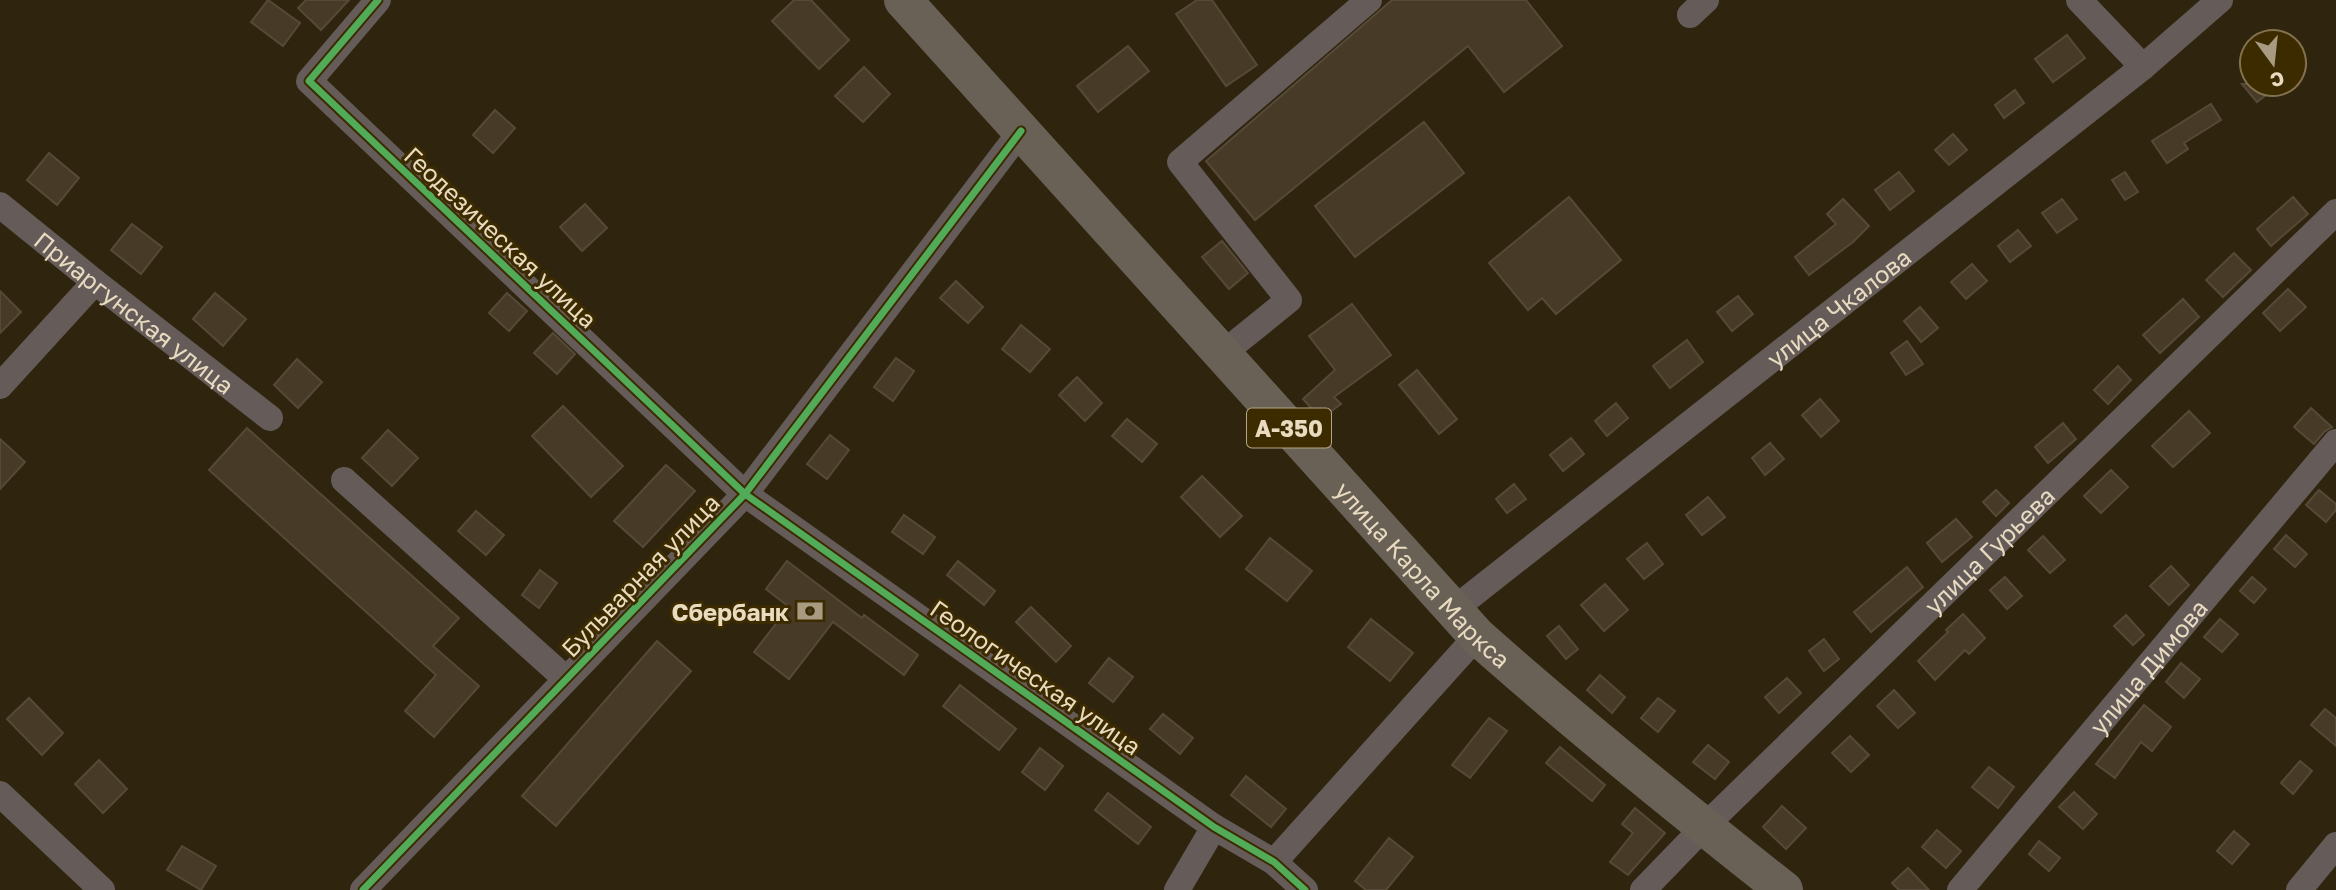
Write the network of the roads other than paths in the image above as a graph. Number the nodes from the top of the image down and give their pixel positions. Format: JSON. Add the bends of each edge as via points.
{"nodes":[{"id":1,"x":379,"y":0,"type":"edge"},
{"id":2,"x":903,"y":0,"type":"edge"},
{"id":3,"x":1369,"y":0,"type":"edge"},
{"id":4,"x":2079,"y":0,"type":"edge"},
{"id":5,"x":2220,"y":0,"type":"edge"},
{"id":6,"x":2143,"y":67,"type":"junction"},
{"id":7,"x":1021,"y":131,"type":"junction"},
{"id":8,"x":0,"y":205,"type":"edge"},
{"id":9,"x":2336,"y":212,"type":"edge"},
{"id":10,"x":95,"y":282,"type":"junction"},
{"id":11,"x":1222,"y":354,"type":"junction"},
{"id":12,"x":0,"y":386,"type":"edge"},
{"id":13,"x":270,"y":418,"type":"dead end"},
{"id":14,"x":2336,"y":442,"type":"edge"},
{"id":15,"x":344,"y":480,"type":"dead end"},
{"id":16,"x":745,"y":494,"type":"junction"},
{"id":17,"x":1465,"y":623,"type":"junction"},
{"id":18,"x":566,"y":679,"type":"junction"},
{"id":19,"x":0,"y":794,"type":"edge"},
{"id":20,"x":1214,"y":827,"type":"junction"},
{"id":21,"x":1703,"y":827,"type":"junction"},
{"id":22,"x":2336,"y":845,"type":"edge"},
{"id":23,"x":1274,"y":862,"type":"junction"},
{"id":24,"x":102,"y":890,"type":"edge"},
{"id":25,"x":363,"y":890,"type":"edge"},
{"id":26,"x":1177,"y":890,"type":"edge"},
{"id":27,"x":1305,"y":890,"type":"edge"},
{"id":28,"x":1643,"y":890,"type":"edge"},
{"id":29,"x":1784,"y":890,"type":"edge"},
{"id":30,"x":1960,"y":890,"type":"edge"},
{"id":31,"x":2299,"y":890,"type":"edge"}],
"edges":[{"from":1,"to":16,"type":"street","name":"Геодезическая улица","via":[[309,81]]},
{"from":2,"to":7,"type":"highway","name":"улица Карла Маркса","number":"А-350"},
{"from":3,"to":11,"type":"street","via":[[1180,162],[1289,300]]},
{"from":4,"to":6,"type":"street"},
{"from":5,"to":6,"type":"street","name":"улица Чкалова"},
{"from":6,"to":17,"type":"street","name":"улица Чкалова"},
{"from":7,"to":11,"type":"highway","name":"улица Карла Маркса","number":"А-350"},
{"from":7,"to":16,"type":"street","name":"Бульварная улица"},
{"from":8,"to":10,"type":"street","name":"Приаргунская улица"},
{"from":9,"to":21,"type":"street","name":"улица Гурьева"},
{"from":10,"to":12,"type":"street"},
{"from":10,"to":13,"type":"street","name":"Приаргунская улица"},
{"from":11,"to":17,"type":"highway","name":"улица Карла Маркса","number":"А-350"},
{"from":14,"to":30,"type":"street","name":"улица Димова"},
{"from":15,"to":18,"type":"street"},
{"from":16,"to":18,"type":"street","name":"Бульварная улица"},
{"from":16,"to":20,"type":"street","name":"Геологическая улица"},
{"from":17,"to":21,"type":"highway","name":"улица Карла Маркса","number":"А-350"},
{"from":17,"to":23,"type":"street","name":"улица Чкалова"},
{"from":18,"to":25,"type":"street","name":"Бульварная улица"},
{"from":19,"to":24,"type":"street"},
{"from":20,"to":23,"type":"street","name":"Геологическая улица"},
{"from":20,"to":26,"type":"street"},
{"from":21,"to":28,"type":"street","name":"улица Гурьева"},
{"from":21,"to":29,"type":"highway","name":"улица Карла Маркса","number":"А-350"},
{"from":22,"to":31,"type":"street"},
{"from":23,"to":27,"type":"street","name":"Геологическая улица"}]}
